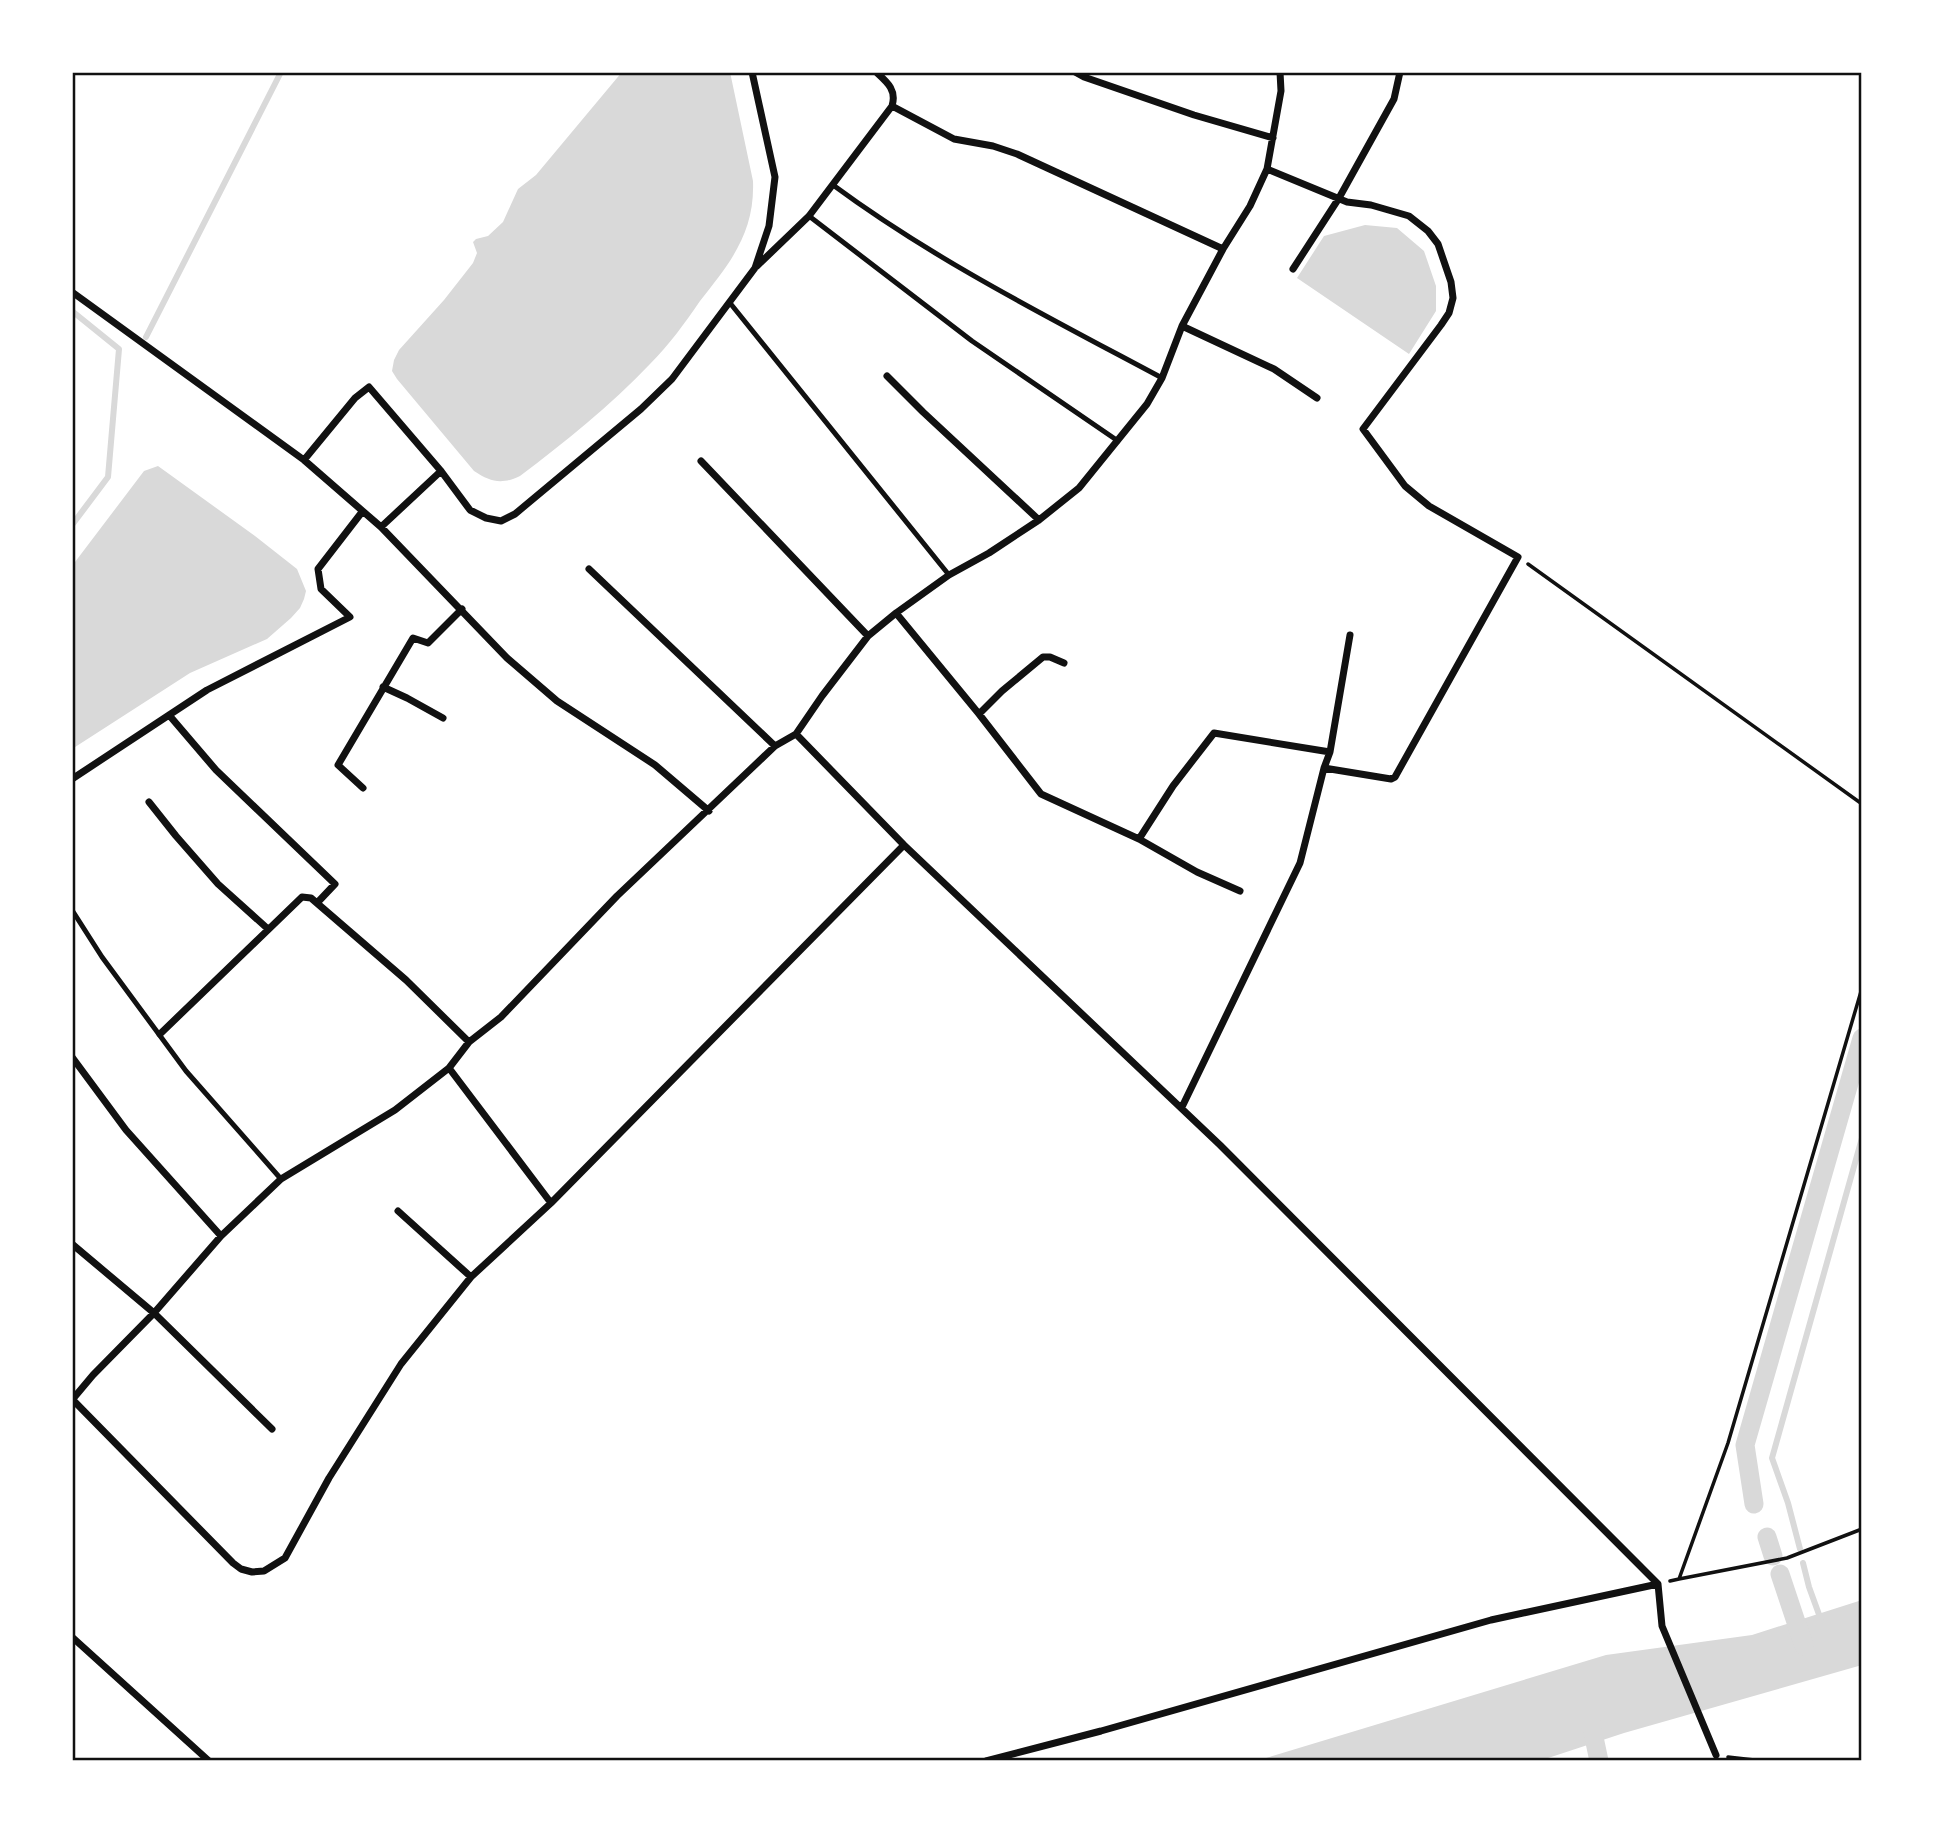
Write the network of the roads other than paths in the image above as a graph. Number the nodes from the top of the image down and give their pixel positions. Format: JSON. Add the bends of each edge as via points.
{"nodes":[{"id":1,"x":752,"y":72,"type":"edge"},
{"id":2,"x":876,"y":72,"type":"edge"},
{"id":3,"x":1075,"y":72,"type":"edge"},
{"id":4,"x":1280,"y":72,"type":"edge"},
{"id":5,"x":1400,"y":72,"type":"edge"},
{"id":6,"x":892,"y":106,"type":"junction"},
{"id":7,"x":1273,"y":138,"type":"junction"},
{"id":8,"x":1267,"y":169,"type":"junction"},
{"id":9,"x":833,"y":185,"type":"junction"},
{"id":10,"x":1339,"y":198,"type":"junction"},
{"id":11,"x":809,"y":216,"type":"junction"},
{"id":12,"x":1223,"y":249,"type":"junction"},
{"id":13,"x":755,"y":268,"type":"junction"},
{"id":14,"x":1293,"y":269,"type":"dead end"},
{"id":15,"x":72,"y":292,"type":"edge"},
{"id":16,"x":730,"y":303,"type":"junction"},
{"id":17,"x":1182,"y":326,"type":"junction"},
{"id":18,"x":887,"y":376,"type":"dead end"},
{"id":19,"x":1162,"y":378,"type":"junction"},
{"id":20,"x":1317,"y":398,"type":"dead end"},
{"id":21,"x":1118,"y":441,"type":"junction"},
{"id":22,"x":304,"y":460,"type":"junction"},
{"id":23,"x":701,"y":461,"type":"dead end"},
{"id":24,"x":441,"y":471,"type":"junction"},
{"id":25,"x":362,"y":512,"type":"junction"},
{"id":26,"x":1039,"y":520,"type":"junction"},
{"id":27,"x":381,"y":527,"type":"junction"},
{"id":28,"x":589,"y":569,"type":"dead end"},
{"id":29,"x":949,"y":576,"type":"junction"},
{"id":30,"x":461,"y":609,"type":"junction"},
{"id":31,"x":896,"y":613,"type":"junction"},
{"id":32,"x":1350,"y":635,"type":"dead end"},
{"id":33,"x":868,"y":636,"type":"junction"},
{"id":34,"x":1064,"y":663,"type":"dead end"},
{"id":35,"x":383,"y":687,"type":"junction"},
{"id":36,"x":979,"y":713,"type":"junction"},
{"id":37,"x":169,"y":715,"type":"junction"},
{"id":38,"x":443,"y":718,"type":"dead end"},
{"id":39,"x":796,"y":734,"type":"junction"},
{"id":40,"x":775,"y":746,"type":"junction"},
{"id":41,"x":1330,"y":752,"type":"junction"},
{"id":42,"x":1324,"y":768,"type":"junction"},
{"id":43,"x":72,"y":779,"type":"edge"},
{"id":44,"x":363,"y":788,"type":"dead end"},
{"id":45,"x":149,"y":802,"type":"dead end"},
{"id":46,"x":709,"y":811,"type":"junction"},
{"id":47,"x":1139,"y":839,"type":"junction"},
{"id":48,"x":904,"y":845,"type":"junction"},
{"id":49,"x":1240,"y":891,"type":"dead end"},
{"id":50,"x":317,"y":903,"type":"junction"},
{"id":51,"x":72,"y":910,"type":"edge"},
{"id":52,"x":268,"y":929,"type":"junction"},
{"id":53,"x":160,"y":1034,"type":"junction"},
{"id":54,"x":469,"y":1042,"type":"junction"},
{"id":55,"x":72,"y":1057,"type":"edge"},
{"id":56,"x":449,"y":1068,"type":"junction"},
{"id":57,"x":1182,"y":1107,"type":"junction"},
{"id":58,"x":281,"y":1179,"type":"junction"},
{"id":59,"x":551,"y":1203,"type":"junction"},
{"id":60,"x":398,"y":1211,"type":"dead end"},
{"id":61,"x":221,"y":1236,"type":"junction"},
{"id":62,"x":72,"y":1244,"type":"edge"},
{"id":63,"x":471,"y":1277,"type":"junction"},
{"id":64,"x":154,"y":1314,"type":"junction"},
{"id":65,"x":72,"y":1400,"type":"edge"},
{"id":66,"x":272,"y":1429,"type":"dead end"},
{"id":67,"x":1658,"y":1584,"type":"junction"},
{"id":68,"x":72,"y":1637,"type":"edge"},
{"id":69,"x":1716,"y":1755,"type":"road end"},
{"id":70,"x":209,"y":1761,"type":"edge"},
{"id":71,"x":986,"y":1761,"type":"edge"}],
"edges":[{"from":1,"to":13,"type":"street","via":[[775,177],[769,226]]},
{"from":2,"to":6,"type":"street","via":[[890,85],[895,97]]},
{"from":3,"to":7,"type":"street","via":[[1194,116]]},
{"from":4,"to":7,"type":"street"},
{"from":5,"to":10,"type":"street","via":[[1394,99]]},
{"from":6,"to":9,"type":"street"},
{"from":6,"to":12,"type":"street","via":[[954,139],[1017,154]]},
{"from":7,"to":8,"type":"street"},
{"from":8,"to":10,"type":"street"},
{"from":8,"to":12,"type":"street"},
{"from":9,"to":11,"type":"street"},
{"from":9,"to":19,"type":"lane","via":[[988,285]]},
{"from":10,"to":14,"type":"street"},
{"from":10,"to":42,"type":"street","via":[[1409,216],[1428,231],[1438,244],[1453,298],[1441,325],[1363,429],[1405,486],[1429,506],[1518,557],[1395,777]]},
{"from":11,"to":13,"type":"street"},
{"from":11,"to":21,"type":"lane","via":[[972,341]]},
{"from":12,"to":17,"type":"street"},
{"from":13,"to":16,"type":"street"},
{"from":15,"to":22,"type":"street"},
{"from":16,"to":24,"type":"street","via":[[641,409],[514,514],[501,521],[470,510]]},
{"from":16,"to":29,"type":"lane"},
{"from":17,"to":19,"type":"street"},
{"from":17,"to":20,"type":"street","via":[[1274,369]]},
{"from":18,"to":26,"type":"street"},
{"from":19,"to":21,"type":"street"},
{"from":21,"to":26,"type":"street","via":[[1079,488]]},
{"from":22,"to":24,"type":"street","via":[[369,387]]},
{"from":22,"to":25,"type":"street"},
{"from":23,"to":33,"type":"street"},
{"from":24,"to":27,"type":"street"},
{"from":25,"to":27,"type":"street"},
{"from":25,"to":37,"type":"street","via":[[318,569],[321,589],[350,617],[207,690]]},
{"from":26,"to":29,"type":"street"},
{"from":27,"to":30,"type":"street"},
{"from":28,"to":40,"type":"street"},
{"from":29,"to":31,"type":"street"},
{"from":30,"to":35,"type":"street","via":[[428,643],[413,638]]},
{"from":30,"to":46,"type":"street","via":[[507,658],[557,701],[655,765]]},
{"from":31,"to":33,"type":"street"},
{"from":31,"to":36,"type":"street"},
{"from":32,"to":41,"type":"street"},
{"from":33,"to":39,"type":"street"},
{"from":34,"to":36,"type":"street","via":[[1043,657]]},
{"from":35,"to":38,"type":"street"},
{"from":35,"to":44,"type":"street","via":[[338,765]]},
{"from":36,"to":47,"type":"street","via":[[1041,794]]},
{"from":37,"to":43,"type":"street"},
{"from":37,"to":50,"type":"street","via":[[216,770],[335,884]]},
{"from":39,"to":40,"type":"street"},
{"from":39,"to":48,"type":"street"},
{"from":40,"to":46,"type":"street"},
{"from":41,"to":42,"type":"street"},
{"from":41,"to":47,"type":"street","via":[[1214,733]]},
{"from":42,"to":57,"type":"street","via":[[1300,863]]},
{"from":45,"to":52,"type":"street","via":[[219,884]]},
{"from":46,"to":54,"type":"street","via":[[617,896],[501,1017]]},
{"from":47,"to":49,"type":"street"},
{"from":48,"to":57,"type":"street"},
{"from":48,"to":59,"type":"street"},
{"from":50,"to":52,"type":"street","via":[[302,898]]},
{"from":50,"to":54,"type":"street"},
{"from":51,"to":53,"type":"lane"},
{"from":52,"to":53,"type":"street"},
{"from":53,"to":58,"type":"lane","via":[[186,1071]]},
{"from":54,"to":56,"type":"street"},
{"from":55,"to":61,"type":"street","via":[[126,1130]]},
{"from":56,"to":58,"type":"street","via":[[396,1110]]},
{"from":56,"to":59,"type":"street"},
{"from":57,"to":67,"type":"street"},
{"from":58,"to":61,"type":"street"},
{"from":59,"to":63,"type":"street"},
{"from":60,"to":63,"type":"street"},
{"from":61,"to":64,"type":"street"},
{"from":62,"to":64,"type":"street"},
{"from":63,"to":65,"type":"street","via":[[401,1364],[285,1558],[264,1571],[252,1572],[233,1563]]},
{"from":64,"to":65,"type":"street"},
{"from":64,"to":66,"type":"street"},
{"from":67,"to":69,"type":"street","via":[[1662,1626]]},
{"from":67,"to":71,"type":"street","via":[[1491,1620]]},
{"from":68,"to":70,"type":"street"}]}
